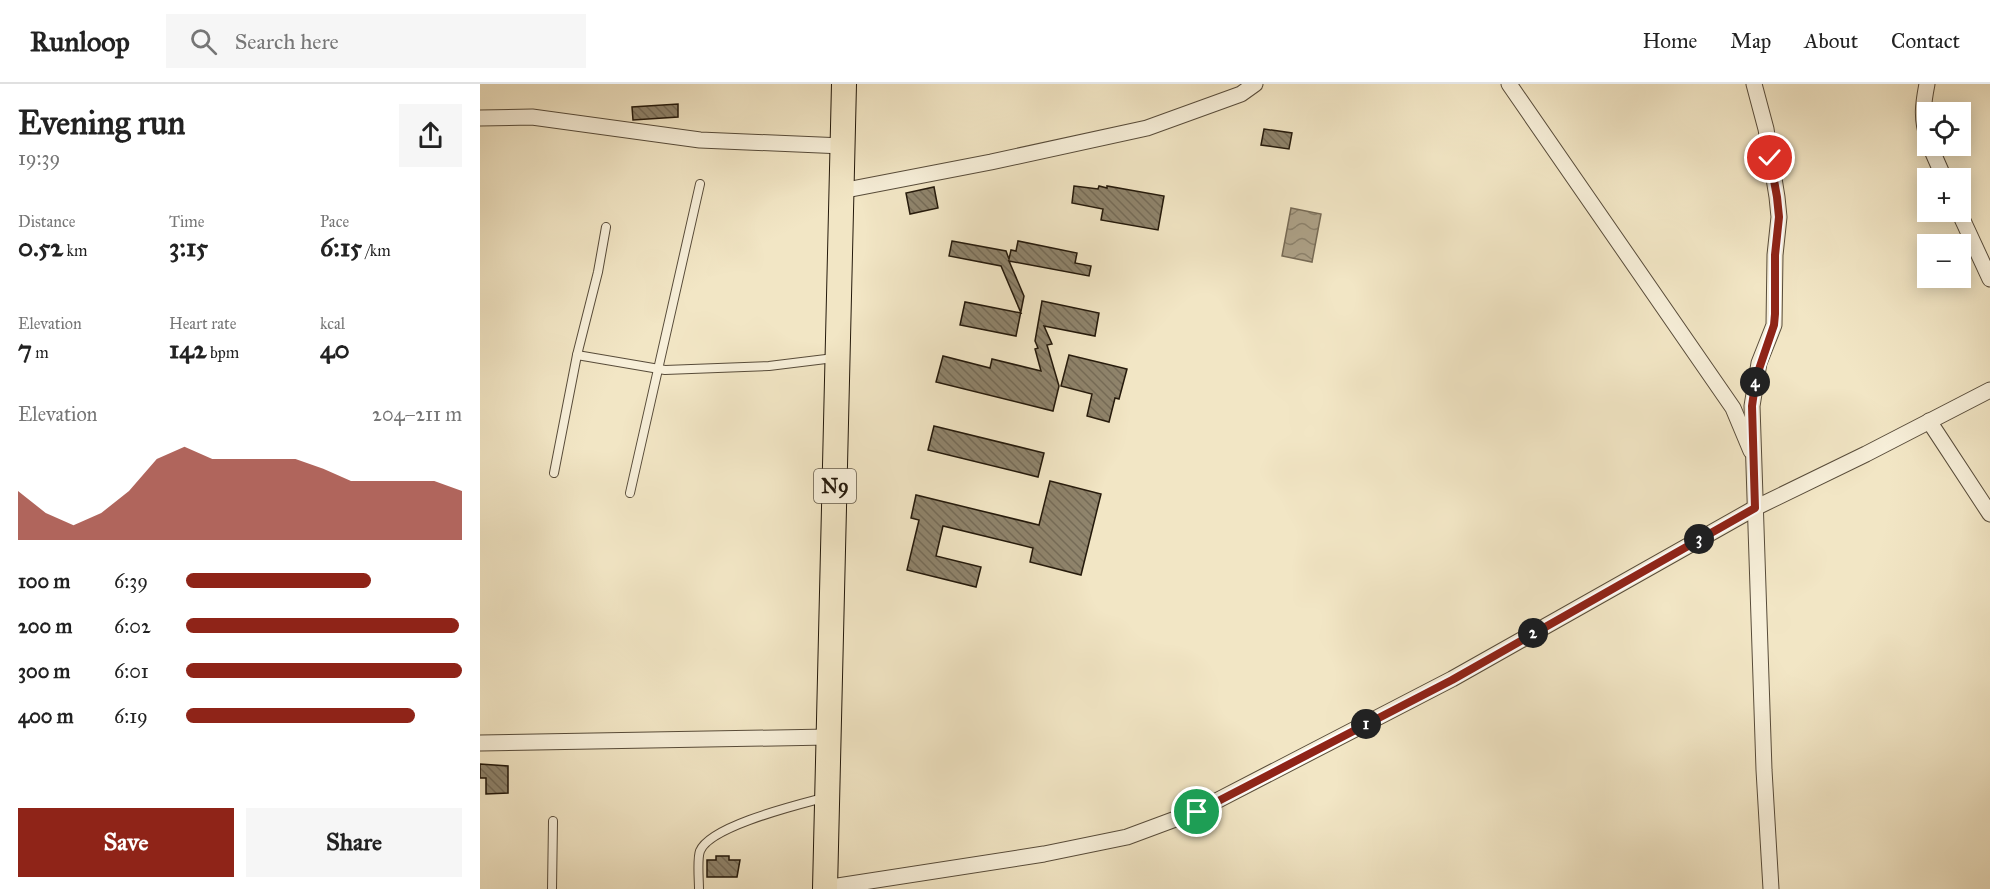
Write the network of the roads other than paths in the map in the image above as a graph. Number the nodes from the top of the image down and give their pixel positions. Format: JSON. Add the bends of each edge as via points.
{"nodes":[{"id":1,"x":844,"y":84,"type":"edge"},
{"id":2,"x":1255,"y":84,"type":"edge"},
{"id":3,"x":1509,"y":84,"type":"edge"},
{"id":4,"x":1754,"y":84,"type":"edge"},
{"id":5,"x":1927,"y":84,"type":"edge"},
{"id":6,"x":1924,"y":102,"type":"edge"},
{"id":7,"x":480,"y":118,"type":"edge"},
{"id":8,"x":843,"y":146,"type":"junction"},
{"id":9,"x":700,"y":184,"type":"dead end"},
{"id":10,"x":841,"y":191,"type":"junction"},
{"id":11,"x":1964,"y":222,"type":"edge"},
{"id":12,"x":606,"y":227,"type":"dead end"},
{"id":13,"x":1990,"y":279,"type":"edge"},
{"id":14,"x":577,"y":355,"type":"junction"},
{"id":15,"x":838,"y":358,"type":"junction"},
{"id":16,"x":658,"y":368,"type":"junction"},
{"id":17,"x":1990,"y":390,"type":"edge"},
{"id":18,"x":1929,"y":421,"type":"junction"},
{"id":19,"x":1755,"y":459,"type":"junction"},
{"id":20,"x":554,"y":473,"type":"dead end"},
{"id":21,"x":630,"y":493,"type":"dead end"},
{"id":22,"x":1755,"y":508,"type":"junction"},
{"id":23,"x":1990,"y":514,"type":"edge"},
{"id":24,"x":828,"y":737,"type":"junction"},
{"id":25,"x":480,"y":742,"type":"edge"},
{"id":26,"x":827,"y":797,"type":"junction"},
{"id":27,"x":553,"y":821,"type":"dead end"},
{"id":28,"x":825,"y":888,"type":"edge"},
{"id":29,"x":552,"y":889,"type":"edge"},
{"id":30,"x":699,"y":889,"type":"edge"},
{"id":31,"x":1771,"y":889,"type":"edge"}],
"edges":[{"from":1,"to":8,"type":"highway","number":"N9"},
{"from":2,"to":10,"type":"street","via":[[1241,94],[1148,128]]},
{"from":3,"to":19,"type":"street","via":[[1733,408]]},
{"from":4,"to":19,"type":"street","via":[[1766,129],[1779,217],[1774,325],[1760,363],[1752,406]]},
{"from":5,"to":6,"type":"street"},
{"from":7,"to":8,"type":"street","via":[[532,117],[700,140]]},
{"from":8,"to":10,"type":"highway","number":"N9"},
{"from":9,"to":16,"type":"lane"},
{"from":10,"to":15,"type":"highway","number":"N9"},
{"from":11,"to":13,"type":"street"},
{"from":12,"to":14,"type":"lane"},
{"from":14,"to":16,"type":"lane"},
{"from":14,"to":20,"type":"lane"},
{"from":15,"to":16,"type":"lane","via":[[769,366]]},
{"from":15,"to":24,"type":"highway","number":"N9"},
{"from":16,"to":21,"type":"lane"},
{"from":17,"to":18,"type":"street"},
{"from":18,"to":22,"type":"street"},
{"from":18,"to":23,"type":"street"},
{"from":19,"to":22,"type":"street"},
{"from":22,"to":28,"type":"street","via":[[1452,680],[1197,812],[1127,837],[1044,854]]},
{"from":22,"to":31,"type":"street"},
{"from":24,"to":25,"type":"street"},
{"from":24,"to":26,"type":"highway","number":"N9"},
{"from":26,"to":28,"type":"highway","number":"N9"},
{"from":26,"to":30,"type":"lane","via":[[758,816],[711,838],[700,851]]},
{"from":27,"to":29,"type":"lane"}]}
